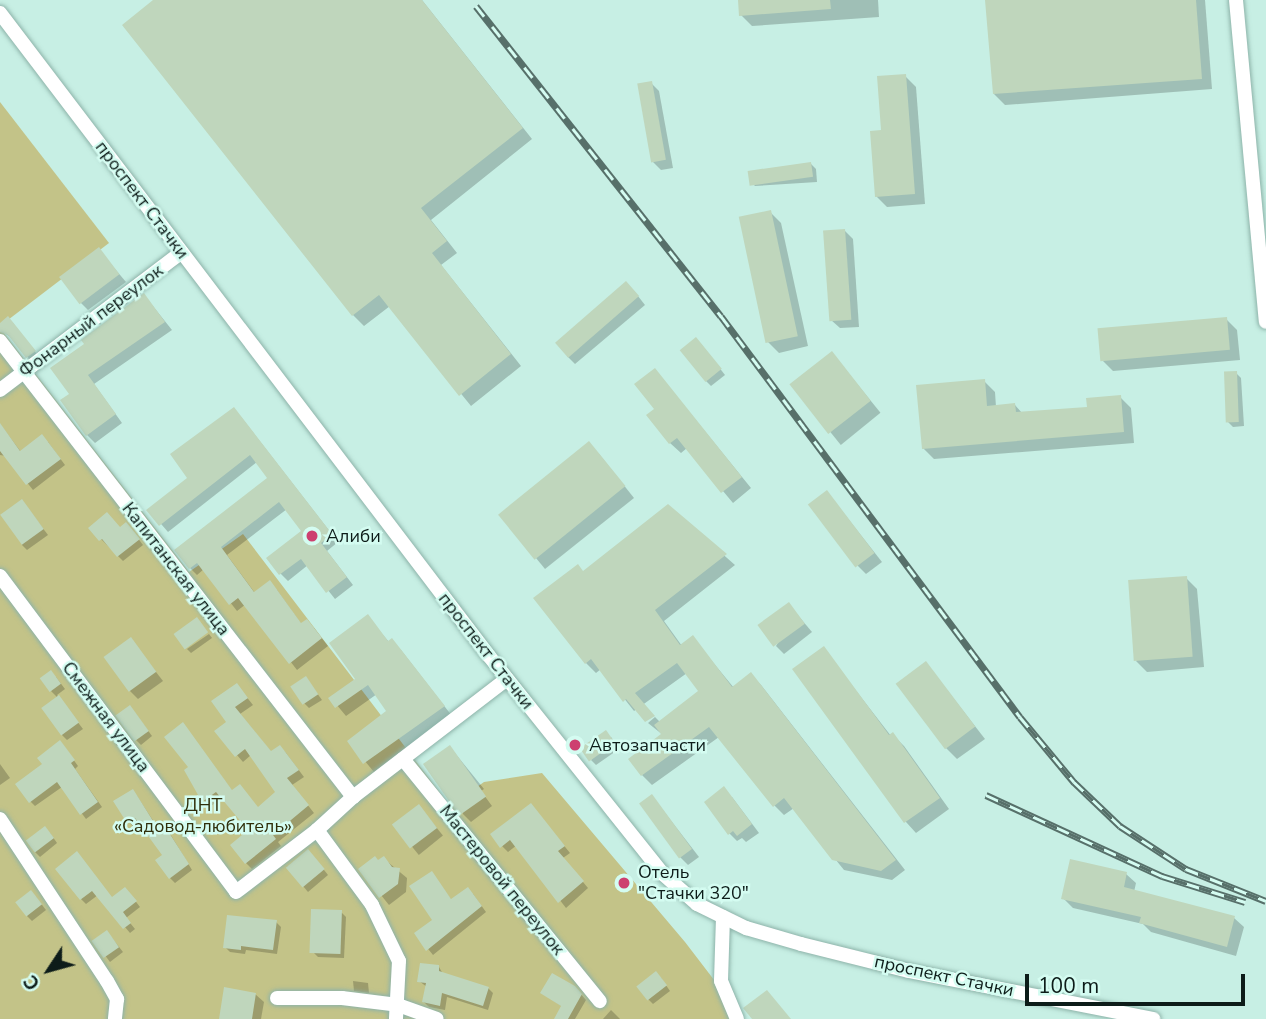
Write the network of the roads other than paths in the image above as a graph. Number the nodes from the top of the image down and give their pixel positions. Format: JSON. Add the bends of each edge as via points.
{"nodes":[{"id":1,"x":1236,"y":0,"type":"edge"},
{"id":2,"x":0,"y":13,"type":"edge"},
{"id":3,"x":182,"y":252,"type":"junction"},
{"id":4,"x":1266,"y":323,"type":"edge"},
{"id":5,"x":0,"y":341,"type":"edge"},
{"id":6,"x":24,"y":372,"type":"junction"},
{"id":7,"x":0,"y":390,"type":"edge"},
{"id":8,"x":0,"y":576,"type":"edge"},
{"id":9,"x":507,"y":679,"type":"junction"},
{"id":10,"x":403,"y":759,"type":"junction"},
{"id":11,"x":353,"y":797,"type":"junction"},
{"id":12,"x":0,"y":819,"type":"edge"},
{"id":13,"x":317,"y":830,"type":"junction"},
{"id":14,"x":723,"y":917,"type":"junction"},
{"id":15,"x":276,"y":998,"type":"dead end"},
{"id":16,"x":600,"y":1001,"type":"dead end"},
{"id":17,"x":397,"y":1012,"type":"edge"},
{"id":18,"x":115,"y":1019,"type":"edge"},
{"id":19,"x":438,"y":1019,"type":"edge"},
{"id":20,"x":737,"y":1019,"type":"edge"},
{"id":21,"x":1153,"y":1019,"type":"edge"}],
"edges":[{"from":1,"to":4,"type":"street"},
{"from":2,"to":3,"type":"street","name":"проспект Стачки"},
{"from":3,"to":6,"type":"street","name":"Фонарный переулок"},
{"from":3,"to":9,"type":"street","name":"проспект Стачки"},
{"from":5,"to":6,"type":"street","name":"Капитанская улица"},
{"from":6,"to":7,"type":"street","name":"Фонарный переулок"},
{"from":6,"to":11,"type":"street","name":"Капитанская улица"},
{"from":8,"to":13,"type":"street","name":"Смежная улица","via":[[236,892]]},
{"from":9,"to":10,"type":"street"},
{"from":9,"to":14,"type":"street","name":"проспект Стачки","via":[[663,874],[697,904]]},
{"from":10,"to":11,"type":"street"},
{"from":10,"to":16,"type":"street","name":"Мастеровой переулок"},
{"from":11,"to":13,"type":"street"},
{"from":12,"to":18,"type":"street","via":[[107,981],[117,999]]},
{"from":13,"to":17,"type":"street","via":[[372,905],[399,961]]},
{"from":14,"to":20,"type":"street","via":[[721,981]]},
{"from":14,"to":21,"type":"street","name":"проспект Стачки","via":[[801,944],[909,971]]},
{"from":15,"to":17,"type":"street","via":[[342,998]]},
{"from":17,"to":19,"type":"street"}]}
